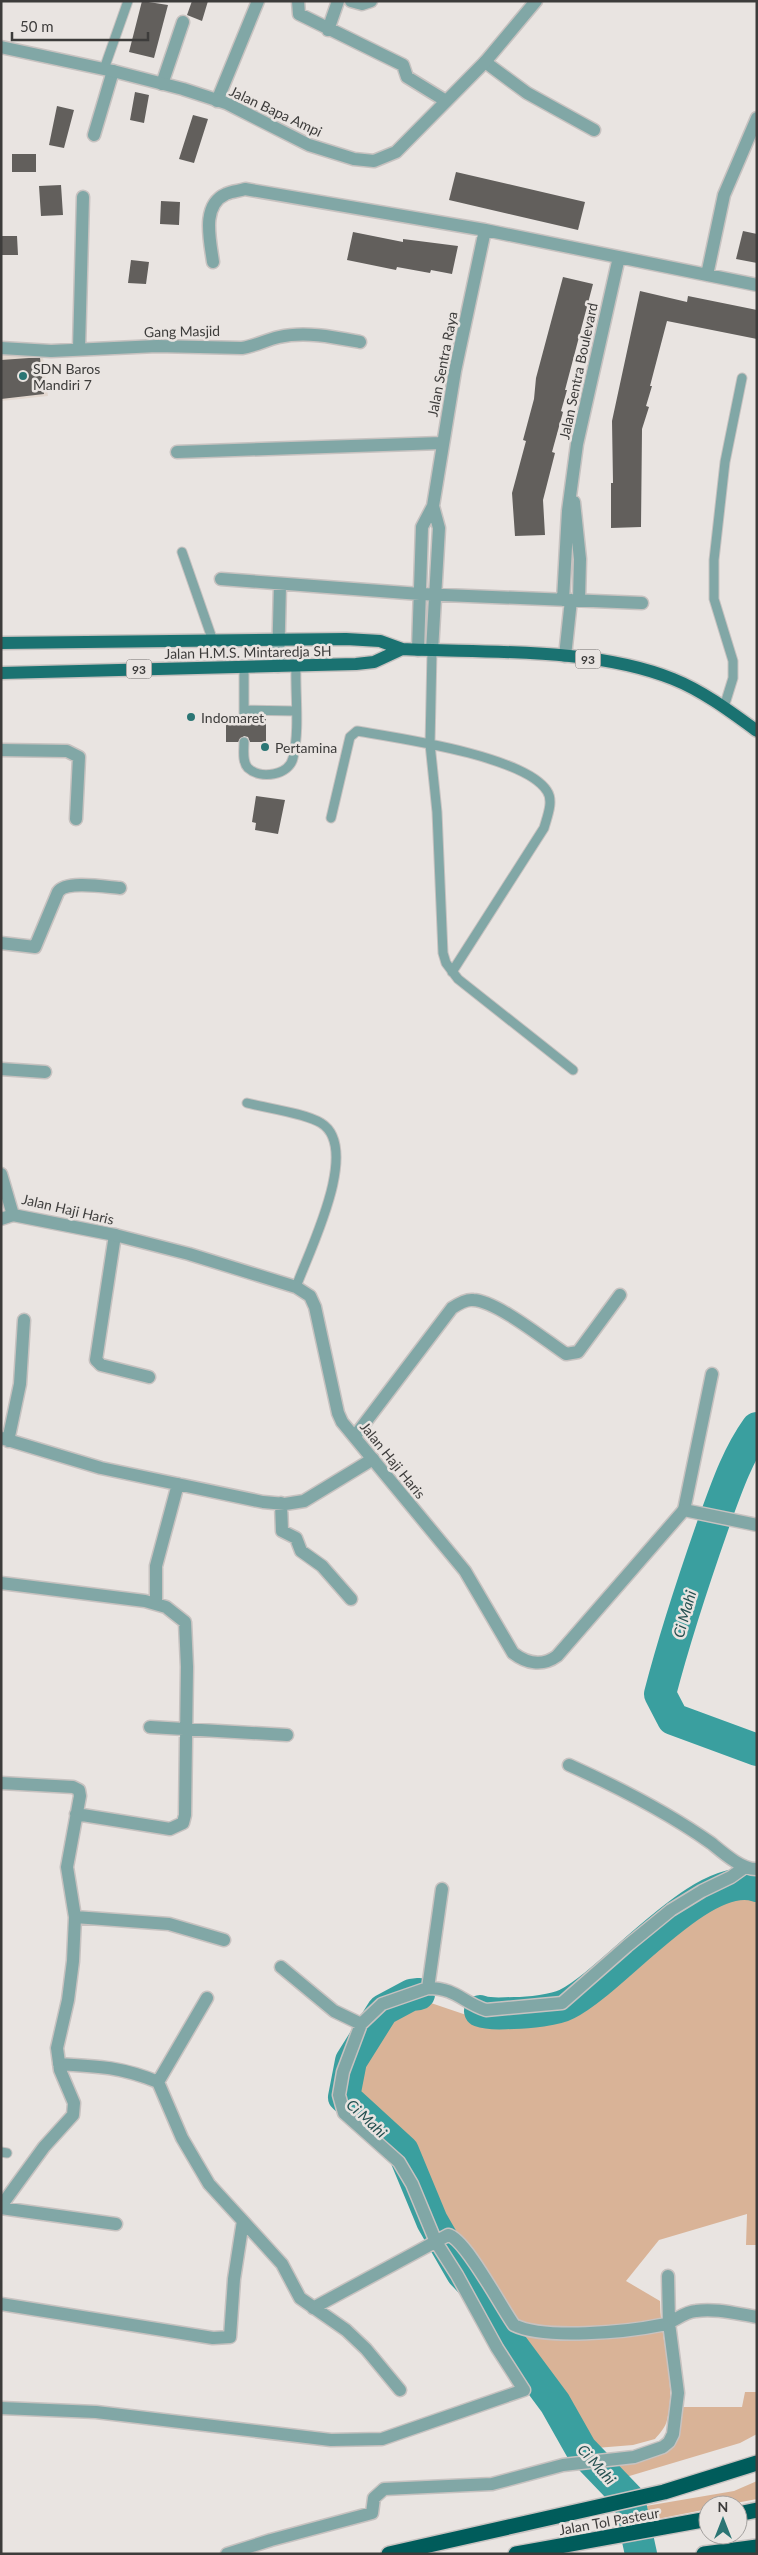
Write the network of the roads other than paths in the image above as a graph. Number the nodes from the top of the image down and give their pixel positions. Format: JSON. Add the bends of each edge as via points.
{"nodes":[{"id":1,"x":128,"y":1,"type":"edge"},
{"id":2,"x":258,"y":1,"type":"edge"},
{"id":3,"x":298,"y":1,"type":"edge"},
{"id":4,"x":338,"y":1,"type":"edge"},
{"id":5,"x":351,"y":1,"type":"edge"},
{"id":6,"x":372,"y":1,"type":"edge"},
{"id":7,"x":531,"y":3,"type":"edge"},
{"id":8,"x":183,"y":22,"type":"dead end"},
{"id":9,"x":328,"y":30,"type":"junction"},
{"id":10,"x":1,"y":47,"type":"edge"},
{"id":11,"x":485,"y":62,"type":"junction"},
{"id":12,"x":109,"y":70,"type":"junction"},
{"id":13,"x":162,"y":84,"type":"junction"},
{"id":14,"x":218,"y":101,"type":"junction"},
{"id":15,"x":446,"y":101,"type":"junction"},
{"id":16,"x":757,"y":118,"type":"edge"},
{"id":17,"x":594,"y":130,"type":"dead end"},
{"id":18,"x":753,"y":134,"type":"edge"},
{"id":19,"x":94,"y":135,"type":"dead end"},
{"id":20,"x":83,"y":197,"type":"dead end"},
{"id":21,"x":485,"y":230,"type":"junction"},
{"id":22,"x":619,"y":257,"type":"junction"},
{"id":23,"x":213,"y":262,"type":"dead end"},
{"id":24,"x":707,"y":275,"type":"junction"},
{"id":25,"x":757,"y":285,"type":"edge"},
{"id":26,"x":360,"y":342,"type":"dead end"},
{"id":27,"x":1,"y":348,"type":"edge"},
{"id":28,"x":79,"y":349,"type":"junction"},
{"id":29,"x":742,"y":378,"type":"dead end"},
{"id":30,"x":441,"y":443,"type":"junction"},
{"id":31,"x":177,"y":452,"type":"dead end"},
{"id":32,"x":433,"y":506,"type":"junction"},
{"id":33,"x":182,"y":552,"type":"dead end"},
{"id":34,"x":221,"y":579,"type":"dead end"},
{"id":35,"x":280,"y":585,"type":"junction"},
{"id":36,"x":420,"y":594,"type":"junction"},
{"id":37,"x":435,"y":594,"type":"junction"},
{"id":38,"x":571,"y":600,"type":"junction"},
{"id":39,"x":642,"y":604,"type":"dead end"},
{"id":40,"x":278,"y":640,"type":"junction"},
{"id":41,"x":213,"y":641,"type":"junction"},
{"id":42,"x":1,"y":643,"type":"edge"},
{"id":43,"x":402,"y":650,"type":"junction"},
{"id":44,"x":418,"y":650,"type":"junction"},
{"id":45,"x":432,"y":651,"type":"junction"},
{"id":46,"x":565,"y":656,"type":"junction"},
{"id":47,"x":278,"y":666,"type":"junction"},
{"id":48,"x":296,"y":666,"type":"junction"},
{"id":49,"x":244,"y":667,"type":"junction"},
{"id":50,"x":1,"y":673,"type":"edge"},
{"id":51,"x":724,"y":707,"type":"junction"},
{"id":52,"x":295,"y":710,"type":"junction"},
{"id":53,"x":757,"y":731,"type":"edge"},
{"id":54,"x":244,"y":742,"type":"dead end"},
{"id":55,"x":430,"y":744,"type":"junction"},
{"id":56,"x":1,"y":750,"type":"edge"},
{"id":57,"x":331,"y":818,"type":"dead end"},
{"id":58,"x":76,"y":819,"type":"dead end"},
{"id":59,"x":120,"y":888,"type":"dead end"},
{"id":60,"x":1,"y":943,"type":"edge"},
{"id":61,"x":452,"y":972,"type":"junction"},
{"id":62,"x":1,"y":1069,"type":"edge"},
{"id":63,"x":573,"y":1070,"type":"dead end"},
{"id":64,"x":45,"y":1072,"type":"dead end"},
{"id":65,"x":247,"y":1103,"type":"dead end"},
{"id":66,"x":1,"y":1174,"type":"edge"},
{"id":67,"x":7,"y":1217,"type":"edge"},
{"id":68,"x":115,"y":1235,"type":"junction"},
{"id":69,"x":296,"y":1287,"type":"junction"},
{"id":70,"x":620,"y":1295,"type":"dead end"},
{"id":71,"x":24,"y":1320,"type":"dead end"},
{"id":72,"x":712,"y":1374,"type":"dead end"},
{"id":73,"x":149,"y":1377,"type":"dead end"},
{"id":74,"x":355,"y":1436,"type":"junction"},
{"id":75,"x":5,"y":1440,"type":"edge"},
{"id":76,"x":373,"y":1459,"type":"junction"},
{"id":77,"x":178,"y":1484,"type":"junction"},
{"id":78,"x":281,"y":1503,"type":"junction"},
{"id":79,"x":684,"y":1510,"type":"junction"},
{"id":80,"x":757,"y":1525,"type":"edge"},
{"id":81,"x":1,"y":1583,"type":"edge"},
{"id":82,"x":351,"y":1599,"type":"dead end"},
{"id":83,"x":156,"y":1604,"type":"junction"},
{"id":84,"x":150,"y":1727,"type":"dead end"},
{"id":85,"x":187,"y":1728,"type":"junction"},
{"id":86,"x":287,"y":1736,"type":"dead end"},
{"id":87,"x":569,"y":1765,"type":"dead end"},
{"id":88,"x":1,"y":1783,"type":"edge"},
{"id":89,"x":76,"y":1814,"type":"junction"},
{"id":90,"x":751,"y":1868,"type":"edge"},
{"id":91,"x":442,"y":1888,"type":"dead end"},
{"id":92,"x":75,"y":1917,"type":"junction"},
{"id":93,"x":224,"y":1940,"type":"dead end"},
{"id":94,"x":281,"y":1967,"type":"dead end"},
{"id":95,"x":428,"y":1988,"type":"junction"},
{"id":96,"x":207,"y":1998,"type":"dead end"},
{"id":97,"x":361,"y":2024,"type":"junction"},
{"id":98,"x":59,"y":2064,"type":"junction"},
{"id":99,"x":158,"y":2082,"type":"junction"},
{"id":100,"x":1,"y":2207,"type":"edge"},
{"id":101,"x":243,"y":2221,"type":"junction"},
{"id":102,"x":116,"y":2224,"type":"dead end"},
{"id":103,"x":439,"y":2239,"type":"junction"},
{"id":104,"x":668,"y":2276,"type":"dead end"},
{"id":105,"x":1,"y":2304,"type":"edge"},
{"id":106,"x":313,"y":2308,"type":"junction"},
{"id":107,"x":757,"y":2317,"type":"edge"},
{"id":108,"x":669,"y":2323,"type":"junction"},
{"id":109,"x":400,"y":2390,"type":"dead end"},
{"id":110,"x":1,"y":2408,"type":"edge"},
{"id":111,"x":757,"y":2463,"type":"edge"},
{"id":112,"x":698,"y":2521,"type":"edge"},
{"id":113,"x":757,"y":2547,"type":"edge"},
{"id":114,"x":228,"y":2554,"type":"edge"},
{"id":115,"x":389,"y":2554,"type":"edge"},
{"id":116,"x":516,"y":2554,"type":"edge"},
{"id":117,"x":704,"y":2554,"type":"edge"}],
"edges":[{"from":1,"to":12,"type":"lane"},
{"from":2,"to":14,"type":"street"},
{"from":3,"to":9,"type":"street","via":[[299,14]]},
{"from":4,"to":9,"type":"street"},
{"from":5,"to":6,"type":"street","via":[[366,4]]},
{"from":7,"to":11,"type":"street","name":"Jalan Bapa Ampi"},
{"from":8,"to":13,"type":"street"},
{"from":9,"to":15,"type":"street","via":[[403,65],[407,76]]},
{"from":10,"to":12,"type":"street","name":"Jalan Bapa Ampi"},
{"from":11,"to":15,"type":"street","name":"Jalan Bapa Ampi"},
{"from":11,"to":17,"type":"street","via":[[527,93]]},
{"from":12,"to":13,"type":"street","name":"Jalan Bapa Ampi"},
{"from":12,"to":19,"type":"street"},
{"from":13,"to":14,"type":"street","name":"Jalan Bapa Ampi"},
{"from":14,"to":15,"type":"street","name":"Jalan Bapa Ampi","via":[[309,145],[354,159],[374,161],[396,152]]},
{"from":16,"to":18,"type":"street"},
{"from":18,"to":24,"type":"street","via":[[724,195]]},
{"from":20,"to":28,"type":"street"},
{"from":21,"to":22,"type":"street"},
{"from":21,"to":23,"type":"street","via":[[245,189],[226,194],[214,203],[208,225]]},
{"from":21,"to":30,"type":"street","name":"Jalan Sentra Raya"},
{"from":22,"to":24,"type":"street"},
{"from":22,"to":38,"type":"street","name":"Jalan Sentra Boulevard","via":[[577,444],[568,511]]},
{"from":24,"to":25,"type":"street"},
{"from":26,"to":28,"type":"street","name":"Gang Masjid","via":[[326,335],[281,336],[242,348]]},
{"from":27,"to":28,"type":"street","name":"Gang Masjid"},
{"from":29,"to":51,"type":"lane","via":[[725,462],[714,560],[714,599],[734,662],[734,678]]},
{"from":30,"to":31,"type":"street"},
{"from":30,"to":32,"type":"street","name":"Jalan Sentra Raya"},
{"from":32,"to":36,"type":"street","name":"Jalan Sentra Raya","via":[[422,527]]},
{"from":32,"to":37,"type":"street","name":"Jalan Sentra Raya","via":[[439,528]]},
{"from":33,"to":41,"type":"lane"},
{"from":34,"to":35,"type":"street"},
{"from":35,"to":36,"type":"street"},
{"from":35,"to":40,"type":"street"},
{"from":36,"to":37,"type":"street"},
{"from":36,"to":44,"type":"street","name":"Jalan Sentra Raya"},
{"from":37,"to":38,"type":"street"},
{"from":37,"to":45,"type":"street","name":"Jalan Sentra Raya"},
{"from":38,"to":39,"type":"street"},
{"from":38,"to":46,"type":"street","name":"Jalan Sentra Boulevard"},
{"from":40,"to":41,"type":"main road","name":"Jalan H.M.S. Mintaredja SH","number":"93"},
{"from":40,"to":43,"type":"main road","name":"Jalan H.M.S. Mintaredja SH","number":"93","via":[[380,641]]},
{"from":40,"to":47,"type":"street"},
{"from":41,"to":42,"type":"main road","name":"Jalan H.M.S. Mintaredja SH","number":"93"},
{"from":43,"to":44,"type":"main road","name":"Jalan H.M.S. Mintaredja SH","number":"93"},
{"from":43,"to":48,"type":"main road","name":"Jalan H.M.S. Mintaredja SH","number":"93","via":[[374,662]]},
{"from":44,"to":45,"type":"main road","name":"Jalan H.M.S. Mintaredja SH","number":"93"},
{"from":45,"to":46,"type":"main road","name":"Jalan H.M.S. Mintaredja SH","number":"93"},
{"from":45,"to":55,"type":"lane"},
{"from":46,"to":51,"type":"main road","name":"Jalan H.M.S. Mintaredja SH","number":"93","via":[[613,662],[673,679]]},
{"from":47,"to":48,"type":"main road","name":"Jalan H.M.S. Mintaredja SH","number":"93"},
{"from":47,"to":49,"type":"main road","name":"Jalan H.M.S. Mintaredja SH","number":"93"},
{"from":48,"to":52,"type":"lane"},
{"from":49,"to":50,"type":"main road","name":"Jalan H.M.S. Mintaredja SH","number":"93"},
{"from":49,"to":52,"type":"lane","via":[[244,714]]},
{"from":51,"to":53,"type":"main road","name":"Jalan H.M.S. Mintaredja SH","number":"93"},
{"from":52,"to":54,"type":"lane","via":[[293,759],[284,772],[261,773],[248,767],[244,759]]},
{"from":55,"to":57,"type":"lane","via":[[357,731],[353,733]]},
{"from":55,"to":61,"type":"lane","via":[[438,812],[443,953]]},
{"from":55,"to":61,"type":"lane","via":[[486,759],[540,782],[548,793],[550,808],[544,828]]},
{"from":56,"to":58,"type":"street","via":[[68,751],[79,756]]},
{"from":59,"to":60,"type":"street","via":[[62,887],[35,947]]},
{"from":61,"to":63,"type":"lane"},
{"from":62,"to":64,"type":"street"},
{"from":65,"to":69,"type":"lane","via":[[322,1123],[334,1139],[337,1159],[333,1188]]},
{"from":66,"to":67,"type":"street","name":"Jalan Haji Haris"},
{"from":67,"to":68,"type":"street","name":"Jalan Haji Haris"},
{"from":68,"to":69,"type":"street","name":"Jalan Haji Haris"},
{"from":68,"to":73,"type":"street","via":[[96,1360],[101,1365]]},
{"from":69,"to":74,"type":"street","name":"Jalan Haji Haris","via":[[310,1296],[315,1307],[338,1413]]},
{"from":70,"to":74,"type":"street","via":[[578,1352],[572,1354],[566,1354],[491,1304],[472,1299],[459,1304],[452,1308]]},
{"from":71,"to":75,"type":"street","via":[[20,1384]]},
{"from":72,"to":79,"type":"street"},
{"from":74,"to":76,"type":"street","name":"Jalan Haji Haris"},
{"from":75,"to":77,"type":"street","via":[[101,1468]]},
{"from":76,"to":78,"type":"street","via":[[304,1501]]},
{"from":76,"to":79,"type":"street","name":"Jalan Haji Haris","via":[[465,1571],[513,1653],[529,1662],[545,1662],[557,1656]]},
{"from":77,"to":78,"type":"street"},
{"from":77,"to":83,"type":"street","via":[[156,1566]]},
{"from":78,"to":82,"type":"street","via":[[282,1531],[296,1538],[301,1551],[322,1566]]},
{"from":79,"to":80,"type":"street"},
{"from":81,"to":83,"type":"street"},
{"from":83,"to":85,"type":"street","via":[[173,1611],[185,1622]]},
{"from":84,"to":85,"type":"street"},
{"from":85,"to":86,"type":"street"},
{"from":85,"to":89,"type":"street","via":[[185,1815],[178,1827],[170,1829]]},
{"from":87,"to":90,"type":"street","via":[[606,1782]]},
{"from":88,"to":89,"type":"street","via":[[73,1787],[79,1790],[80,1796]]},
{"from":89,"to":92,"type":"street","via":[[67,1867]]},
{"from":90,"to":95,"type":"street","via":[[671,1910],[562,2002],[486,2010],[453,1991]]},
{"from":91,"to":95,"type":"street"},
{"from":92,"to":93,"type":"street","via":[[169,1924]]},
{"from":92,"to":98,"type":"street","via":[[68,2000],[57,2048]]},
{"from":94,"to":97,"type":"street","via":[[334,2011]]},
{"from":95,"to":97,"type":"street","via":[[382,2004]]},
{"from":96,"to":99,"type":"street"},
{"from":97,"to":103,"type":"street","via":[[343,2072],[340,2102],[344,2113],[399,2162]]},
{"from":98,"to":99,"type":"street","via":[[132,2071]]},
{"from":98,"to":100,"type":"street","via":[[74,2103],[72,2118],[44,2147]]},
{"from":99,"to":101,"type":"street","via":[[182,2138],[209,2184]]},
{"from":100,"to":102,"type":"street"},
{"from":101,"to":105,"type":"street","via":[[228,2339]]},
{"from":101,"to":106,"type":"street","via":[[282,2264],[300,2298]]},
{"from":103,"to":106,"type":"street"},
{"from":103,"to":108,"type":"street","via":[[454,2236],[469,2253],[514,2325],[526,2331],[595,2332]]},
{"from":103,"to":110,"type":"street","via":[[497,2348],[524,2390],[382,2439],[331,2440],[96,2412]]},
{"from":104,"to":108,"type":"street"},
{"from":106,"to":109,"type":"street","via":[[346,2330]]},
{"from":107,"to":108,"type":"street","via":[[696,2310]]},
{"from":108,"to":114,"type":"street","via":[[678,2394],[673,2434],[663,2447],[634,2457],[584,2462],[492,2484],[384,2489],[374,2498],[372,2514]]},
{"from":111,"to":115,"type":"highway","via":[[664,2492]]},
{"from":112,"to":116,"type":"highway","name":"Jalan Tol Pasteur"},
{"from":113,"to":117,"type":"highway"}]}
